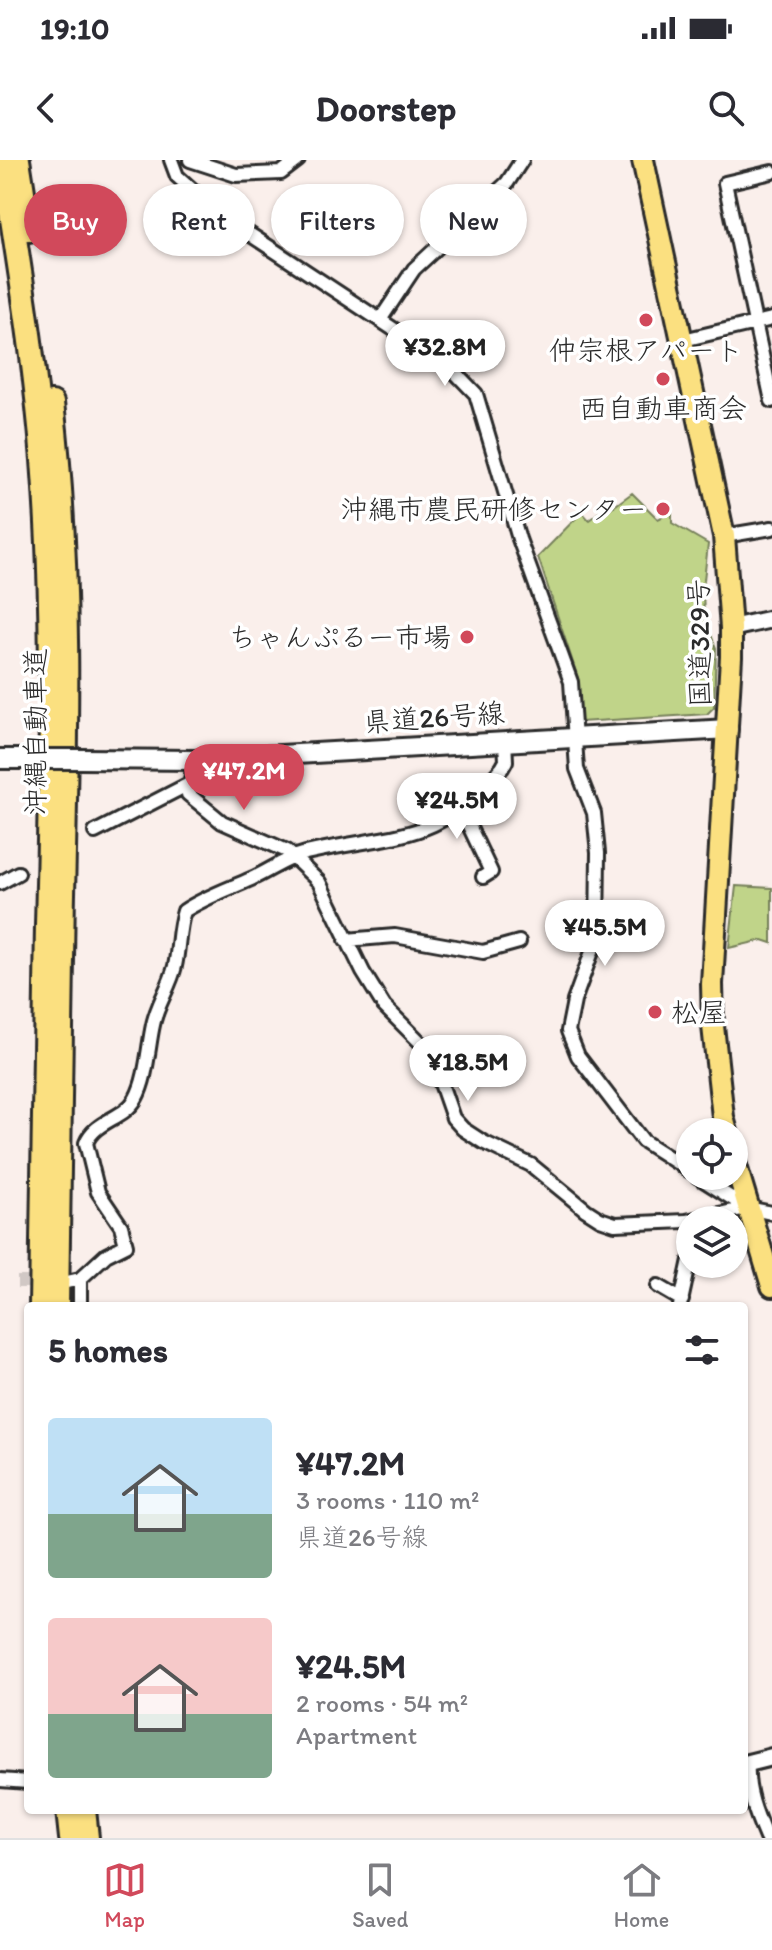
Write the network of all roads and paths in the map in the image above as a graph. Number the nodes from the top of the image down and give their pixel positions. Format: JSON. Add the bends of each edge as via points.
{"nodes":[{"id":1,"x":171,"y":160,"type":"edge"},
{"id":2,"x":190,"y":160,"type":"edge"},
{"id":3,"x":298,"y":160,"type":"edge"},
{"id":4,"x":522,"y":160,"type":"edge"},
{"id":5,"x":643,"y":160,"type":"edge"},
{"id":6,"x":16,"y":162,"type":"edge"},
{"id":7,"x":772,"y":172,"type":"edge"},
{"id":8,"x":772,"y":319,"type":"edge"},
{"id":9,"x":380,"y":320,"type":"junction"},
{"id":10,"x":753,"y":323,"type":"junction"},
{"id":11,"x":683,"y":340,"type":"junction"},
{"id":12,"x":772,"y":401,"type":"edge"},
{"id":13,"x":772,"y":528,"type":"edge"},
{"id":14,"x":724,"y":536,"type":"junction"},
{"id":15,"x":772,"y":619,"type":"edge"},
{"id":16,"x":731,"y":628,"type":"junction"},
{"id":17,"x":728,"y":729,"type":"junction"},
{"id":18,"x":574,"y":736,"type":"junction"},
{"id":19,"x":505,"y":740,"type":"junction"},
{"id":20,"x":0,"y":759,"type":"edge"},
{"id":21,"x":195,"y":760,"type":"junction"},
{"id":22,"x":189,"y":784,"type":"junction"},
{"id":23,"x":461,"y":809,"type":"junction"},
{"id":24,"x":95,"y":832,"type":"dead end"},
{"id":25,"x":293,"y":857,"type":"junction"},
{"id":26,"x":18,"y":873,"type":"dead end"},
{"id":27,"x":483,"y":877,"type":"dead end"},
{"id":28,"x":0,"y":883,"type":"edge"},
{"id":29,"x":346,"y":940,"type":"junction"},
{"id":30,"x":519,"y":942,"type":"dead end"},
{"id":31,"x":725,"y":1118,"type":"edge"},
{"id":32,"x":676,"y":1162,"type":"edge"},
{"id":33,"x":719,"y":1190,"type":"edge"},
{"id":34,"x":744,"y":1206,"type":"edge"},
{"id":35,"x":748,"y":1208,"type":"edge"},
{"id":36,"x":748,"y":1211,"type":"edge"},
{"id":37,"x":772,"y":1213,"type":"edge"},
{"id":38,"x":676,"y":1221,"type":"edge"},
{"id":39,"x":686,"y":1278,"type":"edge"},
{"id":40,"x":658,"y":1286,"type":"dead end"},
{"id":41,"x":772,"y":1286,"type":"edge"},
{"id":42,"x":41,"y":1302,"type":"edge"},
{"id":43,"x":57,"y":1302,"type":"edge"},
{"id":44,"x":79,"y":1302,"type":"edge"},
{"id":45,"x":680,"y":1302,"type":"edge"},
{"id":46,"x":681,"y":1302,"type":"edge"},
{"id":47,"x":772,"y":1757,"type":"edge"},
{"id":48,"x":748,"y":1763,"type":"edge"},
{"id":49,"x":0,"y":1780,"type":"edge"},
{"id":50,"x":24,"y":1782,"type":"edge"},
{"id":51,"x":748,"y":1783,"type":"edge"},
{"id":52,"x":68,"y":1814,"type":"edge"},
{"id":53,"x":84,"y":1814,"type":"edge"},
{"id":54,"x":71,"y":1838,"type":"edge"},
{"id":55,"x":87,"y":1838,"type":"edge"},
{"id":56,"x":766,"y":1838,"type":"edge"}],
"edges":[{"from":1,"to":9,"type":"street","via":[[177,176],[219,214]]},
{"from":2,"to":3,"type":"street","via":[[236,175],[281,173]]},
{"from":4,"to":9,"type":"street","via":[[507,183],[414,269]]},
{"from":5,"to":11,"type":"highway","name":"国道329号"},
{"from":6,"to":42,"type":"highway","name":"沖縄自動車道","via":[[49,586]]},
{"from":6,"to":43,"type":"highway","name":"沖縄自動車道","via":[[59,461],[65,583]]},
{"from":7,"to":10,"type":"street","via":[[725,183]]},
{"from":8,"to":10,"type":"street"},
{"from":9,"to":18,"type":"street","via":[[448,365],[476,394],[519,539],[571,682]]},
{"from":10,"to":11,"type":"street"},
{"from":10,"to":12,"type":"street"},
{"from":11,"to":14,"type":"highway","name":"国道329号"},
{"from":13,"to":14,"type":"street"},
{"from":14,"to":16,"type":"highway","name":"国道329号"},
{"from":15,"to":16,"type":"street"},
{"from":16,"to":17,"type":"highway","name":"国道329号"},
{"from":17,"to":18,"type":"main road","name":"県道26号線"},
{"from":17,"to":31,"type":"highway","name":"国道329号","via":[[712,984]]},
{"from":18,"to":19,"type":"main road","name":"県道26号線"},
{"from":18,"to":32,"type":"street","via":[[577,769],[594,813],[597,938],[568,1031],[578,1056],[643,1141]]},
{"from":19,"to":21,"type":"main road","name":"県道26号線"},
{"from":19,"to":23,"type":"street","via":[[502,768]]},
{"from":20,"to":21,"type":"main road","name":"県道26号線","bridge":true},
{"from":21,"to":22,"type":"street"},
{"from":22,"to":24,"type":"street"},
{"from":22,"to":25,"type":"street","via":[[188,794],[222,822]]},
{"from":23,"to":25,"type":"street","via":[[419,832]]},
{"from":23,"to":27,"type":"street","via":[[491,872]]},
{"from":25,"to":29,"type":"street","via":[[319,882]]},
{"from":25,"to":44,"type":"street","via":[[184,911],[175,966],[154,1019],[137,1097],[123,1113],[95,1129],[86,1143],[98,1192],[121,1226],[126,1245],[74,1280]]},
{"from":26,"to":28,"type":"street"},
{"from":29,"to":30,"type":"street","via":[[395,936],[483,952]]},
{"from":29,"to":38,"type":"street","via":[[384,1006],[430,1052],[453,1118],[463,1129],[531,1165],[600,1219],[615,1224]]},
{"from":33,"to":34,"type":"street"},
{"from":35,"to":37,"type":"street"},
{"from":36,"to":41,"type":"highway"},
{"from":39,"to":46,"type":"street"},
{"from":40,"to":45,"type":"street"},
{"from":47,"to":48,"type":"street"},
{"from":49,"to":50,"type":"street"},
{"from":51,"to":56,"type":"street"},
{"from":52,"to":54,"type":"highway"},
{"from":53,"to":55,"type":"highway"}]}
